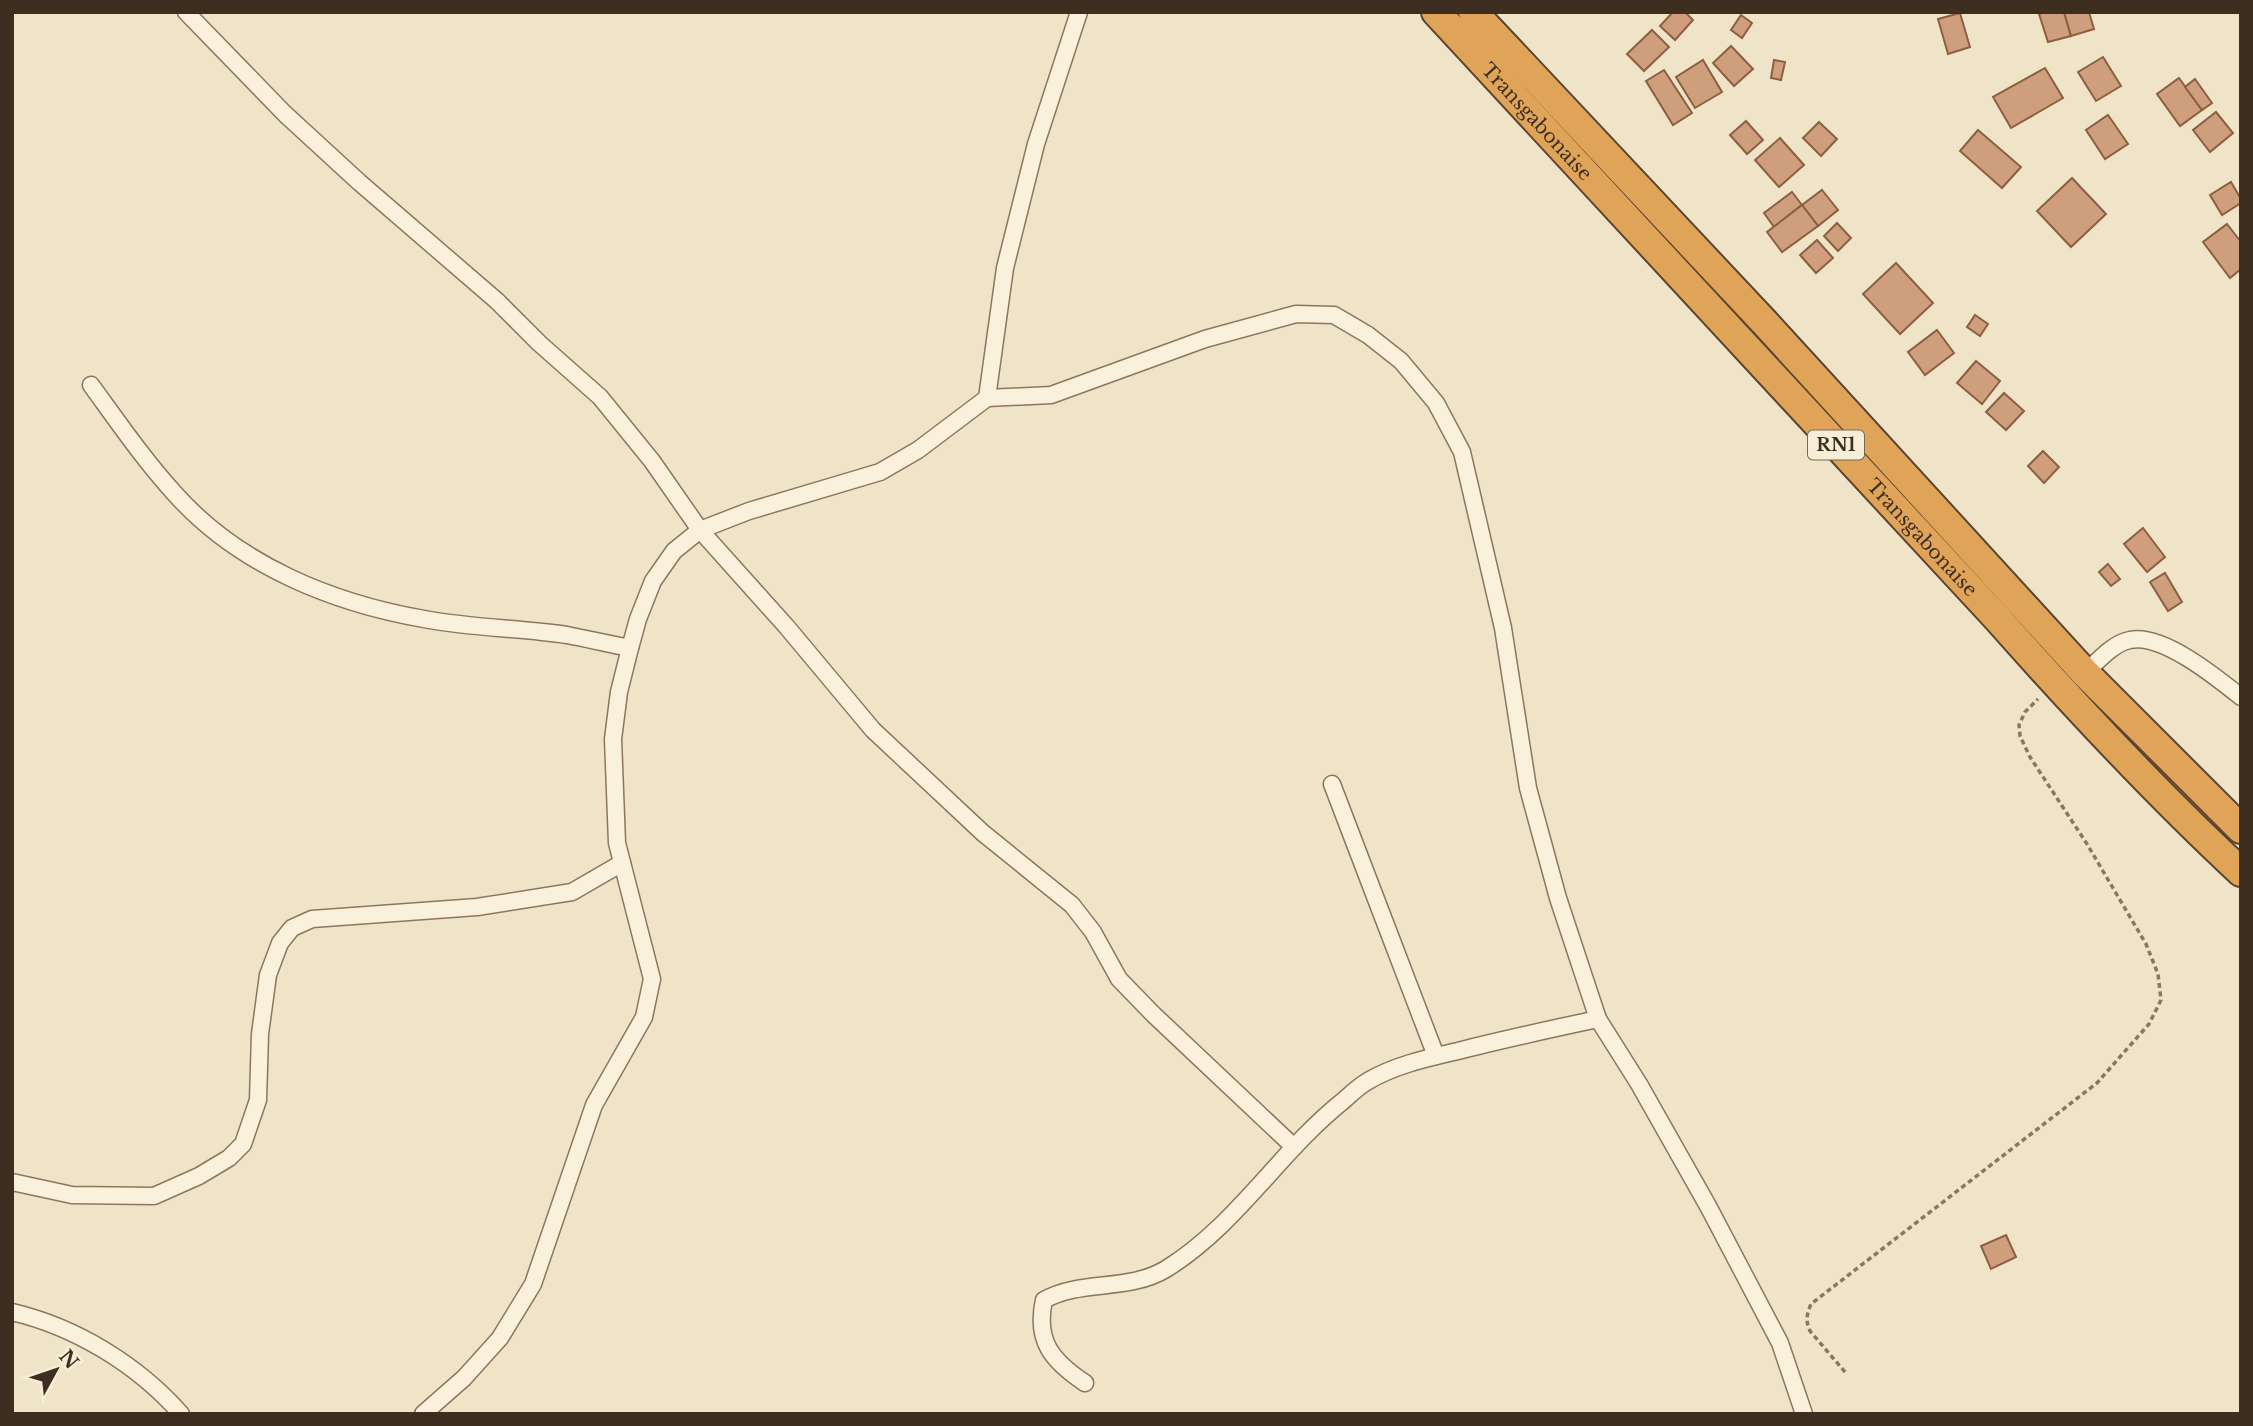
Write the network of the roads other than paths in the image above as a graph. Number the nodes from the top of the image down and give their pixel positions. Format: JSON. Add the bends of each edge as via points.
{"nodes":[{"id":1,"x":186,"y":12,"type":"edge"},
{"id":2,"x":1079,"y":12,"type":"edge"},
{"id":3,"x":1436,"y":12,"type":"edge"},
{"id":4,"x":1473,"y":12,"type":"edge"},
{"id":5,"x":91,"y":385,"type":"dead end"},
{"id":6,"x":987,"y":398,"type":"junction"},
{"id":7,"x":700,"y":530,"type":"junction"},
{"id":8,"x":630,"y":648,"type":"junction"},
{"id":9,"x":2085,"y":673,"type":"junction"},
{"id":10,"x":2241,"y":696,"type":"edge"},
{"id":11,"x":1332,"y":784,"type":"dead end"},
{"id":12,"x":2241,"y":829,"type":"edge"},
{"id":13,"x":622,"y":863,"type":"junction"},
{"id":14,"x":2241,"y":872,"type":"edge"},
{"id":15,"x":1598,"y":1019,"type":"junction"},
{"id":16,"x":1436,"y":1056,"type":"junction"},
{"id":17,"x":1294,"y":1147,"type":"junction"},
{"id":18,"x":12,"y":1182,"type":"edge"},
{"id":19,"x":12,"y":1312,"type":"edge"},
{"id":20,"x":1086,"y":1383,"type":"dead end"},
{"id":21,"x":181,"y":1414,"type":"edge"},
{"id":22,"x":423,"y":1414,"type":"edge"},
{"id":23,"x":1804,"y":1414,"type":"edge"}],
"edges":[{"from":1,"to":7,"type":"street","via":[[285,114],[600,397]]},
{"from":2,"to":6,"type":"street","via":[[1037,144],[1005,268]]},
{"from":3,"to":14,"type":"highway","name":"Transgabonaise","number":"RN1","via":[[2057,686]]},
{"from":4,"to":9,"type":"highway","name":"Transgabonaise","number":"RN1"},
{"from":5,"to":8,"type":"street","via":[[177,496],[238,549],[276,571],[341,597],[425,620],[566,635]]},
{"from":6,"to":7,"type":"street","via":[[918,450],[880,472]]},
{"from":6,"to":15,"type":"street","via":[[1051,395],[1205,339],[1296,314],[1334,314],[1401,361],[1436,403],[1462,452],[1503,628],[1528,788]]},
{"from":7,"to":8,"type":"street","via":[[674,551],[653,581]]},
{"from":7,"to":17,"type":"street","via":[[873,730],[983,833],[1072,905],[1119,979]]},
{"from":8,"to":13,"type":"street","via":[[613,739],[617,843]]},
{"from":9,"to":10,"type":"street","via":[[2119,645],[2146,641],[2186,657]]},
{"from":9,"to":12,"type":"highway","name":"Transgabonaise","number":"RN1"},
{"from":11,"to":16,"type":"street"},
{"from":13,"to":18,"type":"street","via":[[572,892],[477,907],[312,919],[292,928],[280,943],[268,975],[258,1100],[243,1144],[229,1158],[154,1196],[72,1195]]},
{"from":13,"to":22,"type":"street","via":[[652,979],[644,1017],[594,1105],[533,1284],[500,1338]]},
{"from":15,"to":16,"type":"street"},
{"from":15,"to":23,"type":"street","via":[[1702,1195],[1780,1343]]},
{"from":16,"to":17,"type":"street","via":[[1367,1082]]},
{"from":17,"to":20,"type":"street","via":[[1216,1229],[1166,1270],[1142,1282],[1059,1291],[1044,1300],[1040,1318],[1047,1344],[1064,1369]]},
{"from":19,"to":21,"type":"street","via":[[88,1340],[143,1377]]}]}
